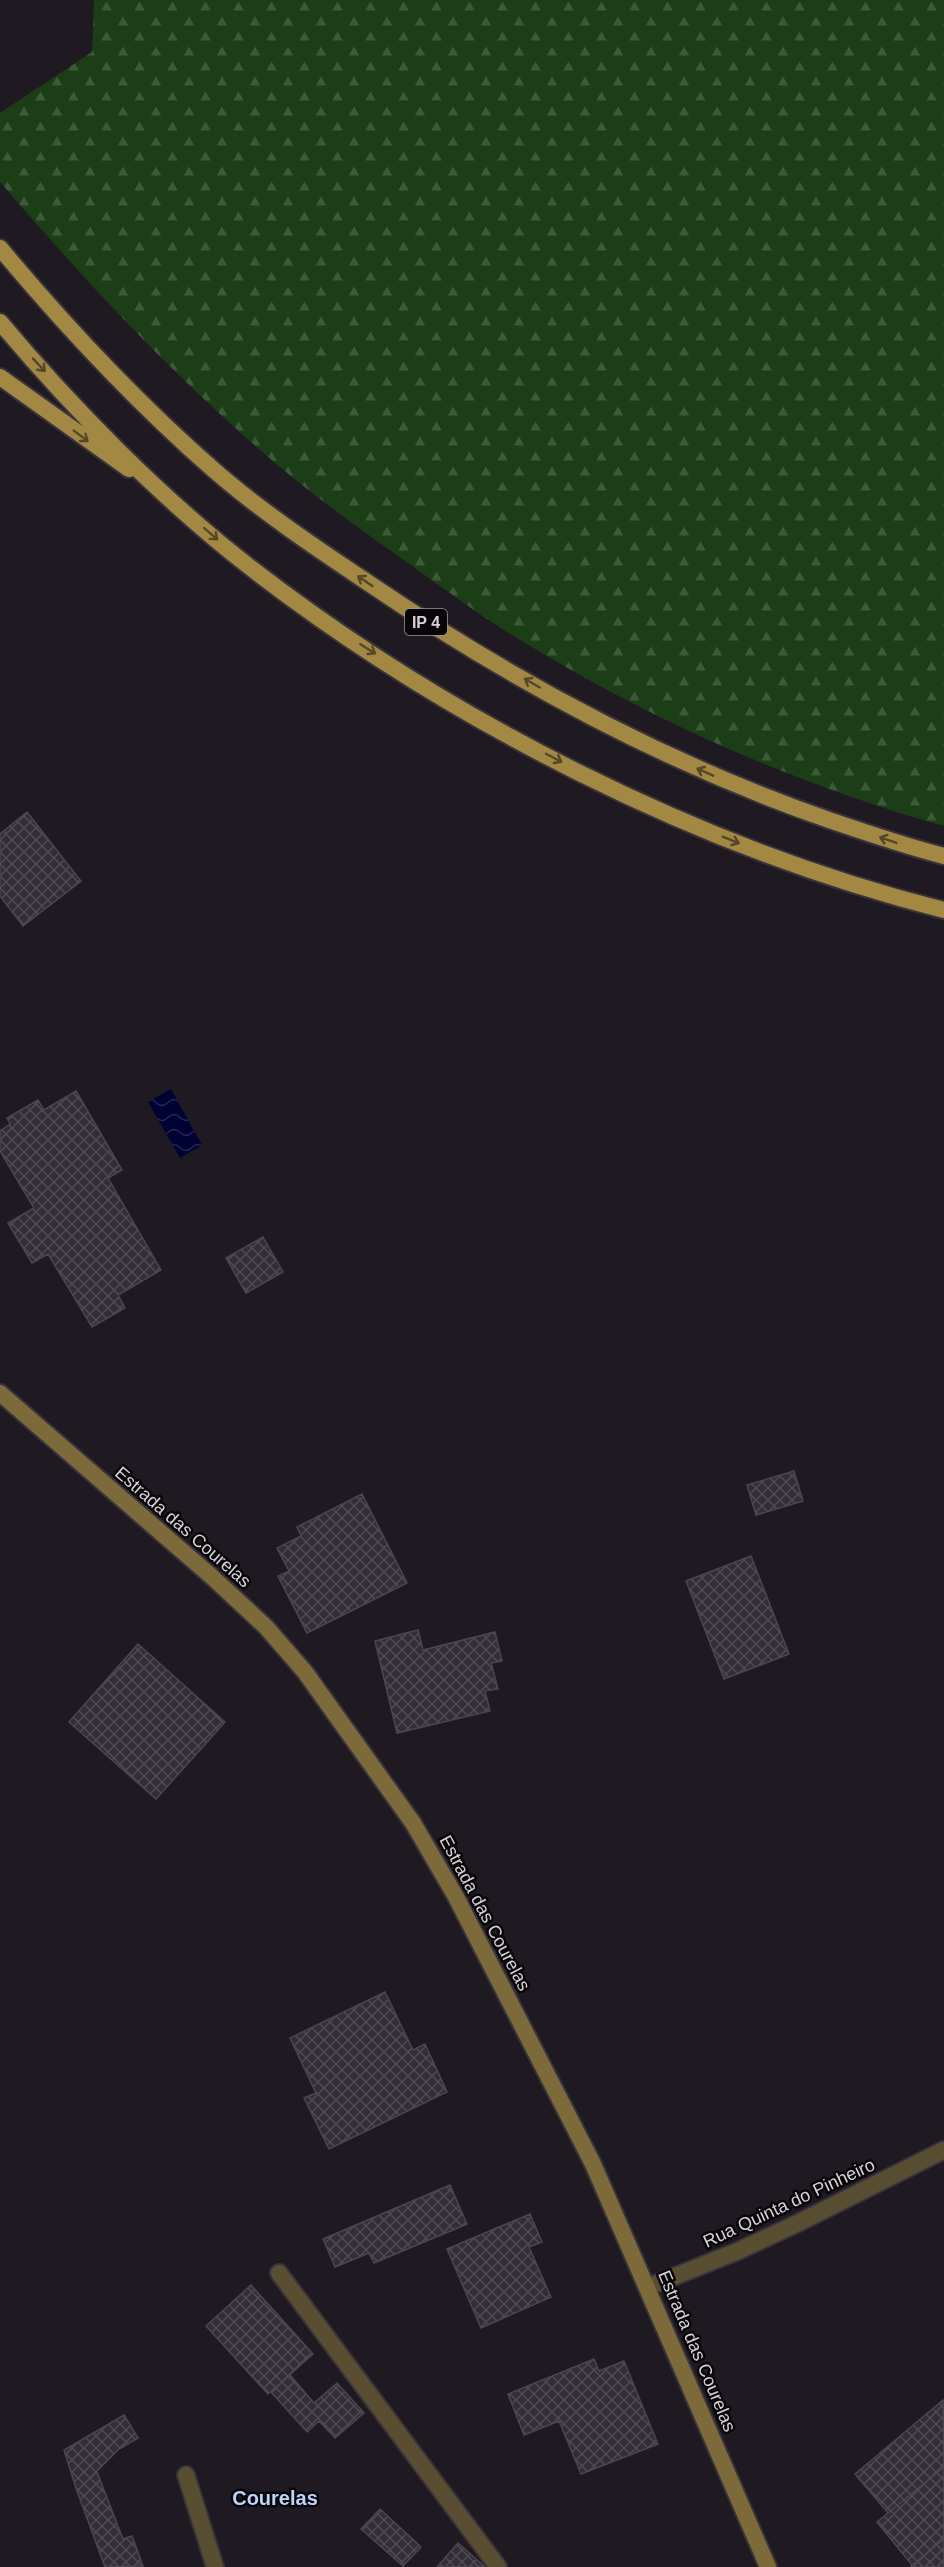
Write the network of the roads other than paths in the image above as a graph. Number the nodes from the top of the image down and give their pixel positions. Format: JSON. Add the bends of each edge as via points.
{"nodes":[{"id":1,"x":0,"y":248,"type":"edge"},
{"id":2,"x":0,"y":322,"type":"edge"},
{"id":3,"x":0,"y":377,"type":"edge"},
{"id":4,"x":166,"y":495,"type":"junction"},
{"id":5,"x":944,"y":856,"type":"edge"},
{"id":6,"x":944,"y":910,"type":"edge"},
{"id":7,"x":0,"y":1393,"type":"edge"},
{"id":8,"x":944,"y":2150,"type":"edge"},
{"id":9,"x":279,"y":2273,"type":"dead end"},
{"id":10,"x":648,"y":2287,"type":"junction"},
{"id":11,"x":186,"y":2475,"type":"dead end"},
{"id":12,"x":215,"y":2567,"type":"edge"},
{"id":13,"x":498,"y":2567,"type":"edge"},
{"id":14,"x":768,"y":2567,"type":"edge"}],
"edges":[{"from":5,"to":1,"type":"highway","number":"IP 4","one_way":true,"via":[[705,773],[586,714],[429,625],[319,550],[216,472],[121,382]]},
{"from":2,"to":4,"type":"highway","one_way":true,"via":[[89,420]]},
{"from":3,"to":4,"type":"highway","one_way":true},
{"from":4,"to":6,"type":"highway","one_way":true,"via":[[250,567],[341,633],[456,705],[574,769],[801,869]]},
{"from":7,"to":10,"type":"main road","name":"Estrada das Courelas","via":[[266,1628],[305,1672],[393,1793],[442,1873],[560,2096]]},
{"from":8,"to":10,"type":"street","name":"Rua Quinta do Pinheiro","via":[[738,2251]]},
{"from":9,"to":13,"type":"street"},
{"from":10,"to":14,"type":"main road","name":"Estrada das Courelas"},
{"from":11,"to":12,"type":"street"}]}
